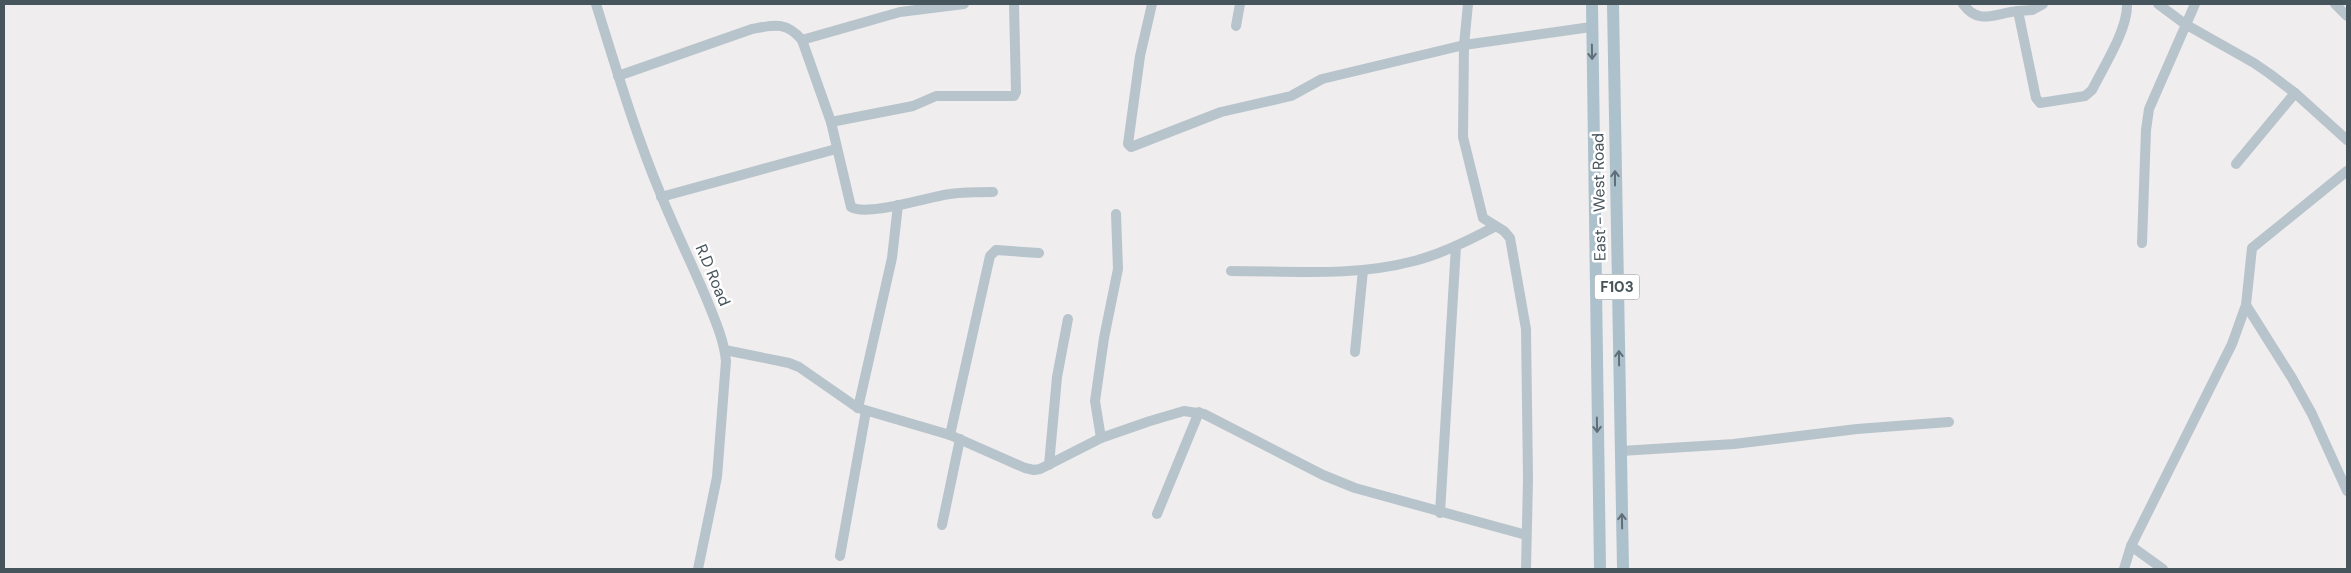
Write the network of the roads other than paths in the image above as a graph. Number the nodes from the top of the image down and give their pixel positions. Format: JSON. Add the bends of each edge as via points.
{"nodes":[{"id":1,"x":596,"y":4,"type":"edge"},
{"id":2,"x":964,"y":4,"type":"edge"},
{"id":3,"x":1014,"y":4,"type":"edge"},
{"id":4,"x":1152,"y":4,"type":"edge"},
{"id":5,"x":1240,"y":4,"type":"edge"},
{"id":6,"x":1468,"y":4,"type":"edge"},
{"id":7,"x":1592,"y":4,"type":"edge"},
{"id":8,"x":1613,"y":4,"type":"edge"},
{"id":9,"x":2043,"y":4,"type":"edge"},
{"id":10,"x":2127,"y":4,"type":"edge"},
{"id":11,"x":2158,"y":4,"type":"edge"},
{"id":12,"x":2195,"y":4,"type":"edge"},
{"id":13,"x":2335,"y":4,"type":"edge"},
{"id":14,"x":1968,"y":6,"type":"edge"},
{"id":15,"x":2018,"y":11,"type":"junction"},
{"id":16,"x":2347,"y":16,"type":"edge"},
{"id":17,"x":2185,"y":24,"type":"junction"},
{"id":18,"x":1236,"y":26,"type":"dead end"},
{"id":19,"x":1591,"y":27,"type":"junction"},
{"id":20,"x":802,"y":40,"type":"junction"},
{"id":21,"x":1464,"y":45,"type":"junction"},
{"id":22,"x":618,"y":76,"type":"junction"},
{"id":23,"x":2295,"y":93,"type":"junction"},
{"id":24,"x":831,"y":122,"type":"junction"},
{"id":25,"x":2347,"y":140,"type":"edge"},
{"id":26,"x":836,"y":149,"type":"junction"},
{"id":27,"x":2236,"y":164,"type":"dead end"},
{"id":28,"x":2347,"y":171,"type":"edge"},
{"id":29,"x":993,"y":192,"type":"dead end"},
{"id":30,"x":661,"y":197,"type":"junction"},
{"id":31,"x":1615,"y":204,"type":"junction"},
{"id":32,"x":898,"y":205,"type":"junction"},
{"id":33,"x":1593,"y":205,"type":"junction"},
{"id":34,"x":1116,"y":214,"type":"dead end"},
{"id":35,"x":1494,"y":227,"type":"junction"},
{"id":36,"x":2142,"y":243,"type":"dead end"},
{"id":37,"x":1456,"y":246,"type":"junction"},
{"id":38,"x":1039,"y":253,"type":"dead end"},
{"id":39,"x":1363,"y":270,"type":"junction"},
{"id":40,"x":1231,"y":271,"type":"dead end"},
{"id":41,"x":2246,"y":305,"type":"junction"},
{"id":42,"x":1068,"y":319,"type":"dead end"},
{"id":43,"x":725,"y":350,"type":"junction"},
{"id":44,"x":1355,"y":352,"type":"dead end"},
{"id":45,"x":862,"y":410,"type":"junction"},
{"id":46,"x":1199,"y":412,"type":"junction"},
{"id":47,"x":1949,"y":422,"type":"dead end"},
{"id":48,"x":950,"y":435,"type":"junction"},
{"id":49,"x":1101,"y":438,"type":"junction"},
{"id":50,"x":960,"y":439,"type":"junction"},
{"id":51,"x":1621,"y":451,"type":"junction"},
{"id":52,"x":1050,"y":465,"type":"junction"},
{"id":53,"x":2347,"y":491,"type":"edge"},
{"id":54,"x":1440,"y":512,"type":"junction"},
{"id":55,"x":1157,"y":514,"type":"dead end"},
{"id":56,"x":942,"y":525,"type":"dead end"},
{"id":57,"x":1526,"y":535,"type":"junction"},
{"id":58,"x":2131,"y":546,"type":"junction"},
{"id":59,"x":840,"y":556,"type":"dead end"},
{"id":60,"x":698,"y":569,"type":"edge"},
{"id":61,"x":1526,"y":569,"type":"edge"},
{"id":62,"x":1600,"y":569,"type":"edge"},
{"id":63,"x":1623,"y":569,"type":"edge"},
{"id":64,"x":2124,"y":569,"type":"edge"},
{"id":65,"x":2163,"y":569,"type":"edge"}],
"edges":[{"from":1,"to":22,"type":"street","name":"R.D Road"},
{"from":2,"to":20,"type":"street","via":[[891,14]]},
{"from":3,"to":24,"type":"street","via":[[1014,96],[936,96],[913,106]]},
{"from":4,"to":21,"type":"street","via":[[1140,56],[1128,144],[1131,147],[1221,112],[1291,96],[1322,79]]},
{"from":5,"to":18,"type":"street"},
{"from":6,"to":21,"type":"street"},
{"from":7,"to":19,"type":"main road","name":"East - West Road","number":"F103"},
{"from":31,"to":8,"type":"main road","name":"East - West Road","number":"F103","one_way":true},
{"from":9,"to":15,"type":"street","via":[[2032,10]]},
{"from":10,"to":15,"type":"street","via":[[2123,26],[2092,90],[2085,96],[2040,103],[2036,98]]},
{"from":11,"to":17,"type":"street"},
{"from":12,"to":17,"type":"street"},
{"from":13,"to":16,"type":"street"},
{"from":14,"to":15,"type":"street","via":[[1982,18]]},
{"from":17,"to":23,"type":"street","via":[[2254,63]]},
{"from":17,"to":36,"type":"street","via":[[2150,109],[2146,130]]},
{"from":19,"to":21,"type":"street"},
{"from":19,"to":33,"type":"main road","name":"East - West Road","number":"F103","one_way":true},
{"from":20,"to":22,"type":"street","via":[[794,30],[783,26],[752,29]]},
{"from":20,"to":24,"type":"street"},
{"from":21,"to":35,"type":"street","via":[[1463,146],[1482,218]]},
{"from":22,"to":30,"type":"street","name":"R.D Road"},
{"from":23,"to":25,"type":"street"},
{"from":23,"to":27,"type":"street"},
{"from":24,"to":26,"type":"street"},
{"from":26,"to":30,"type":"street"},
{"from":26,"to":32,"type":"street","via":[[851,207]]},
{"from":28,"to":41,"type":"street","via":[[2252,248]]},
{"from":29,"to":32,"type":"street","via":[[949,194]]},
{"from":30,"to":43,"type":"street","name":"R.D Road","via":[[693,265]]},
{"from":31,"to":33,"type":"main road"},
{"from":51,"to":31,"type":"main road","name":"East - West Road","number":"F103","one_way":true},
{"from":32,"to":45,"type":"street","via":[[892,258]]},
{"from":33,"to":62,"type":"main road","name":"East - West Road","number":"F103","one_way":true},
{"from":34,"to":49,"type":"street","via":[[1118,269],[1095,401]]},
{"from":35,"to":37,"type":"street"},
{"from":35,"to":57,"type":"street","via":[[1510,238],[1526,329]]},
{"from":37,"to":39,"type":"street","via":[[1413,261]]},
{"from":37,"to":54,"type":"street"},
{"from":38,"to":48,"type":"street","via":[[996,250],[990,256]]},
{"from":39,"to":40,"type":"street"},
{"from":39,"to":44,"type":"street"},
{"from":41,"to":53,"type":"street","via":[[2296,385]]},
{"from":41,"to":58,"type":"street","via":[[2228,352]]},
{"from":42,"to":52,"type":"street","via":[[1058,377]]},
{"from":43,"to":45,"type":"street","via":[[799,367]]},
{"from":43,"to":60,"type":"street","name":"R.D Road","via":[[720,459]]},
{"from":45,"to":48,"type":"street"},
{"from":45,"to":59,"type":"street"},
{"from":46,"to":49,"type":"street","via":[[1184,411]]},
{"from":46,"to":54,"type":"street","via":[[1323,476]]},
{"from":46,"to":55,"type":"street"},
{"from":47,"to":51,"type":"street","via":[[1734,444]]},
{"from":48,"to":50,"type":"street"},
{"from":49,"to":52,"type":"street"},
{"from":50,"to":52,"type":"street","via":[[1025,468],[1040,469]]},
{"from":50,"to":56,"type":"street"},
{"from":63,"to":51,"type":"main road","name":"East - West Road","number":"F103","one_way":true},
{"from":54,"to":57,"type":"street"},
{"from":57,"to":61,"type":"street"},
{"from":58,"to":64,"type":"street"},
{"from":58,"to":65,"type":"street"}]}
